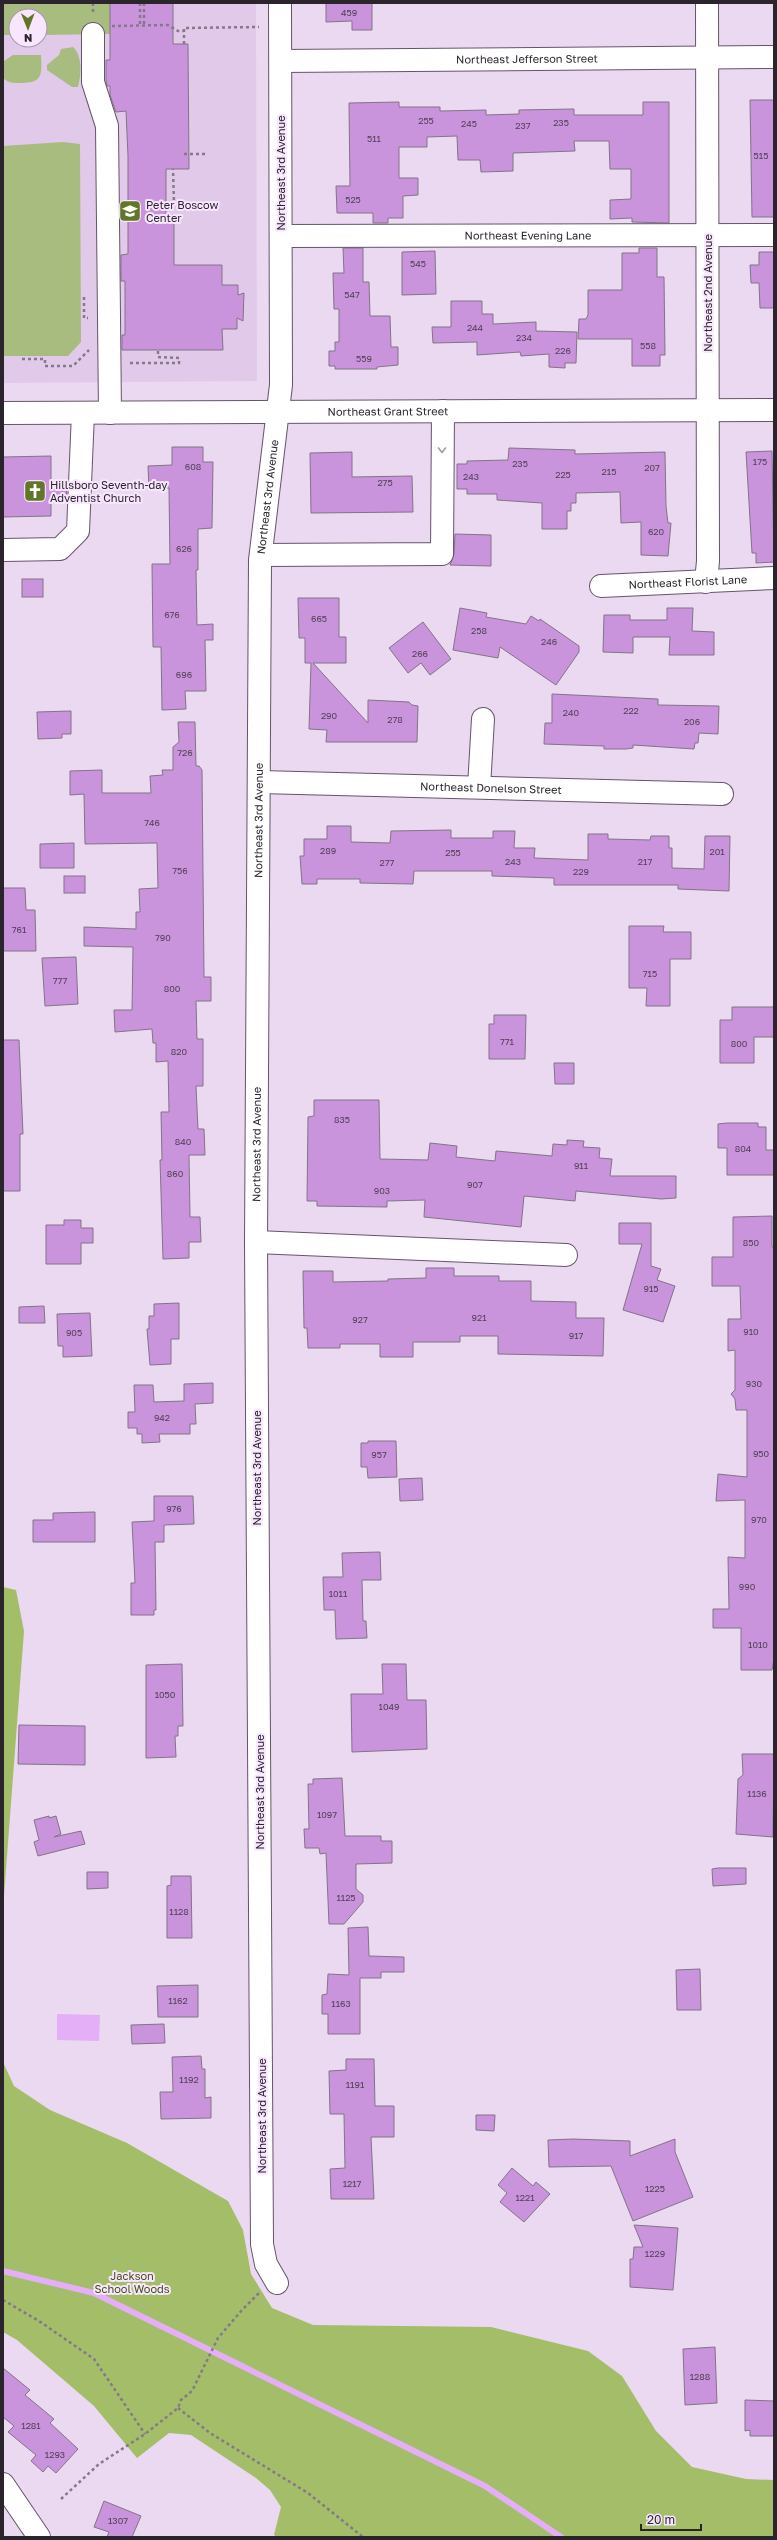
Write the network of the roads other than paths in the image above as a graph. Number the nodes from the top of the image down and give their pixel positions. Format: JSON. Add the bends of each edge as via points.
{"nodes":[{"id":1,"x":280,"y":3,"type":"edge"},
{"id":2,"x":707,"y":3,"type":"edge"},
{"id":3,"x":101,"y":30,"type":"road end"},
{"id":4,"x":707,"y":57,"type":"junction"},
{"id":5,"x":774,"y":57,"type":"edge"},
{"id":6,"x":281,"y":61,"type":"junction"},
{"id":7,"x":708,"y":235,"type":"junction"},
{"id":8,"x":774,"y":235,"type":"edge"},
{"id":9,"x":281,"y":236,"type":"junction"},
{"id":10,"x":708,"y":410,"type":"junction"},
{"id":11,"x":774,"y":410,"type":"edge"},
{"id":12,"x":442,"y":411,"type":"junction"},
{"id":13,"x":110,"y":412,"type":"junction"},
{"id":14,"x":277,"y":412,"type":"junction"},
{"id":15,"x":3,"y":413,"type":"edge"},
{"id":16,"x":83,"y":413,"type":"junction"},
{"id":17,"x":3,"y":550,"type":"edge"},
{"id":18,"x":261,"y":555,"type":"junction"},
{"id":19,"x":774,"y":578,"type":"edge"},
{"id":20,"x":706,"y":582,"type":"junction"},
{"id":21,"x":601,"y":586,"type":"dead end"},
{"id":22,"x":483,"y":719,"type":"dead end"},
{"id":23,"x":260,"y":782,"type":"junction"},
{"id":24,"x":479,"y":788,"type":"junction"},
{"id":25,"x":722,"y":794,"type":"dead end"},
{"id":26,"x":256,"y":1242,"type":"junction"},
{"id":27,"x":566,"y":1255,"type":"dead end"},
{"id":28,"x":277,"y":2283,"type":"road end"},
{"id":29,"x":3,"y":2484,"type":"edge"},
{"id":30,"x":32,"y":2534,"type":"edge"}],
"edges":[{"from":1,"to":6,"type":"street","name":"Northeast 3rd Avenue"},
{"from":2,"to":4,"type":"street","name":"Northeast 2nd Avenue"},
{"from":3,"to":13,"type":"street","via":[[93,82],[107,126]]},
{"from":4,"to":5,"type":"street","name":"Northeast Jefferson Street"},
{"from":4,"to":6,"type":"street","name":"Northeast Jefferson Street"},
{"from":4,"to":7,"type":"street","name":"Northeast 2nd Avenue"},
{"from":6,"to":9,"type":"street","name":"Northeast 3rd Avenue"},
{"from":7,"to":8,"type":"street","name":"Northeast Evening Lane"},
{"from":7,"to":9,"type":"street","name":"Northeast Evening Lane"},
{"from":7,"to":10,"type":"street","name":"Northeast 2nd Avenue"},
{"from":9,"to":14,"type":"street","name":"Northeast 3rd Avenue","via":[[281,385]]},
{"from":10,"to":11,"type":"street","name":"Northeast Grant Street"},
{"from":10,"to":12,"type":"street","name":"Northeast Grant Street"},
{"from":10,"to":20,"type":"street","name":"Northeast 2nd Avenue"},
{"from":12,"to":14,"type":"street","name":"Northeast Grant Street"},
{"from":12,"to":18,"type":"street","one_way":true,"via":[[442,554]]},
{"from":13,"to":14,"type":"street","name":"Northeast Grant Street"},
{"from":13,"to":16,"type":"street","name":"Northeast Grant Street"},
{"from":14,"to":18,"type":"street","name":"Northeast 3rd Avenue"},
{"from":15,"to":16,"type":"street","name":"Northeast Grant Street"},
{"from":16,"to":17,"type":"street","via":[[78,531],[60,549]]},
{"from":18,"to":23,"type":"street","name":"Northeast 3rd Avenue"},
{"from":19,"to":20,"type":"street","name":"Northeast Florist Lane","via":[[736,578]]},
{"from":20,"to":21,"type":"street","name":"Northeast Florist Lane"},
{"from":22,"to":24,"type":"street"},
{"from":23,"to":24,"type":"street","name":"Northeast Donelson Street"},
{"from":23,"to":26,"type":"street","name":"Northeast 3rd Avenue"},
{"from":24,"to":25,"type":"street","name":"Northeast Donelson Street"},
{"from":26,"to":27,"type":"street"},
{"from":26,"to":28,"type":"street","name":"Northeast 3rd Avenue","via":[[262,2244],[266,2264]]},
{"from":29,"to":30,"type":"street"}]}
